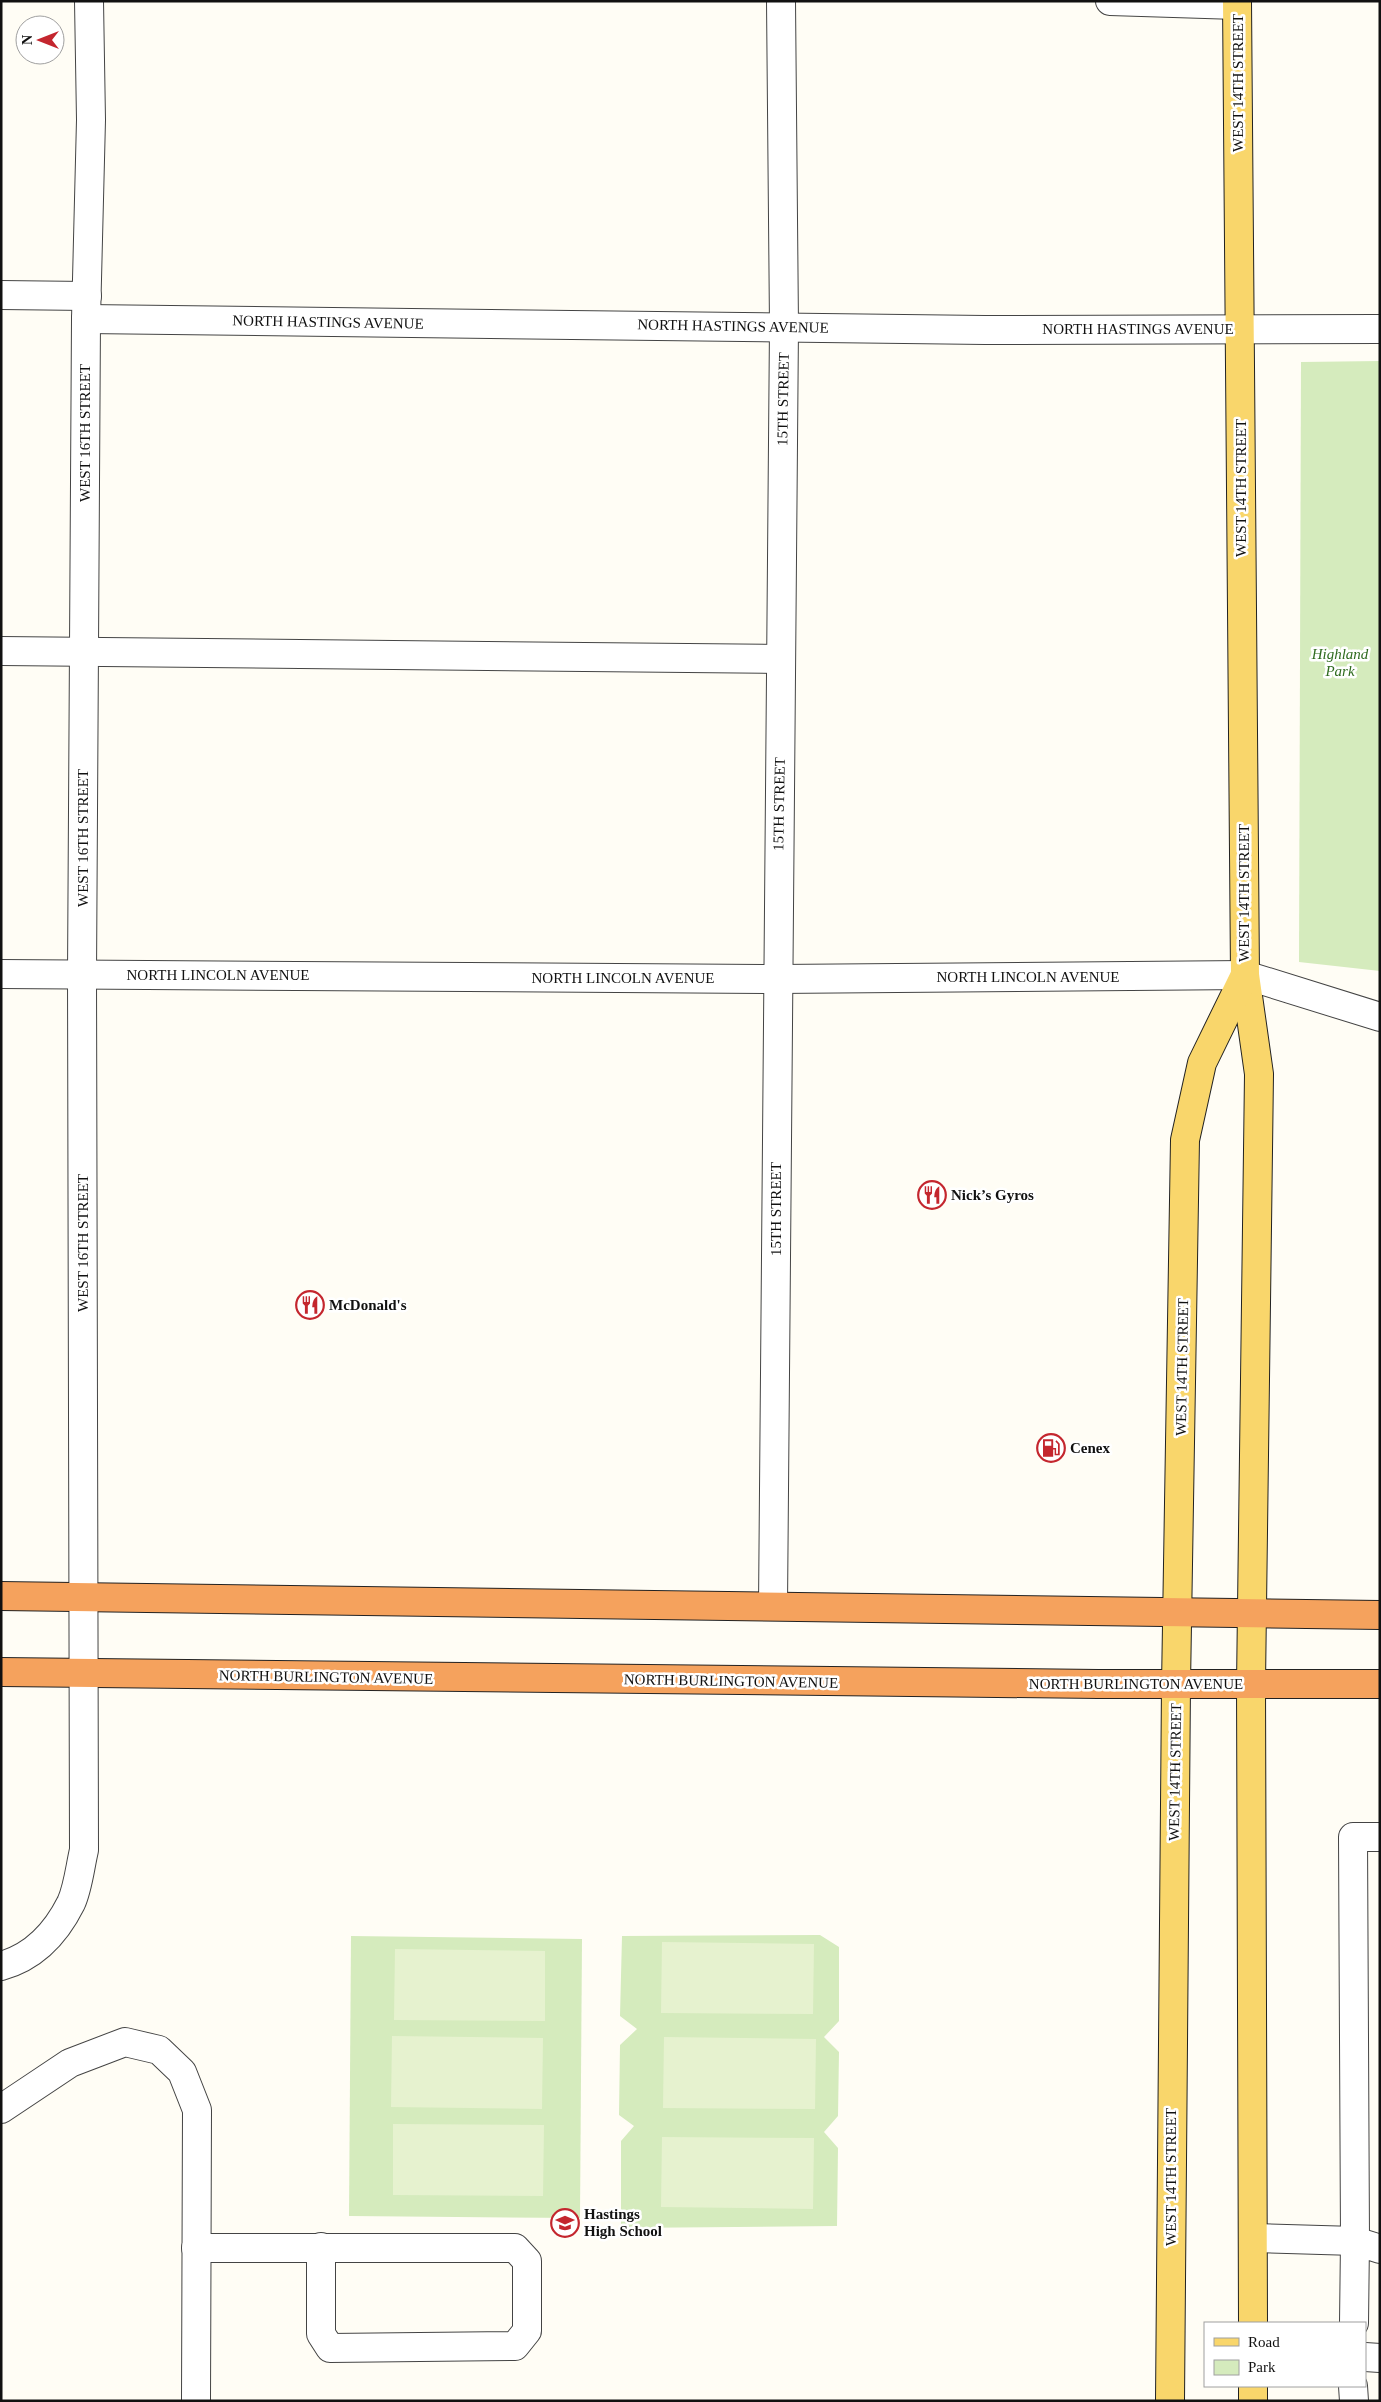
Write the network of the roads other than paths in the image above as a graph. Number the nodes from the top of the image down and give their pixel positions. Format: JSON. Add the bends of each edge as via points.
{"nodes":[{"id":1,"x":89,"y":1,"type":"edge"},
{"id":2,"x":781,"y":1,"type":"edge"},
{"id":3,"x":1110,"y":1,"type":"edge"},
{"id":4,"x":1237,"y":3,"type":"edge"},
{"id":5,"x":1,"y":295,"type":"edge"},
{"id":6,"x":86,"y":307,"type":"junction"},
{"id":7,"x":784,"y":326,"type":"junction"},
{"id":8,"x":1240,"y":328,"type":"junction"},
{"id":9,"x":1380,"y":329,"type":"edge"},
{"id":10,"x":1,"y":651,"type":"edge"},
{"id":11,"x":84,"y":651,"type":"junction"},
{"id":12,"x":780,"y":659,"type":"junction"},
{"id":13,"x":1,"y":974,"type":"edge"},
{"id":14,"x":82,"y":974,"type":"junction"},
{"id":15,"x":1245,"y":975,"type":"junction"},
{"id":16,"x":777,"y":978,"type":"junction"},
{"id":17,"x":1380,"y":1017,"type":"edge"},
{"id":18,"x":1,"y":1596,"type":"edge"},
{"id":19,"x":85,"y":1598,"type":"junction"},
{"id":20,"x":773,"y":1606,"type":"junction"},
{"id":21,"x":1178,"y":1612,"type":"junction"},
{"id":22,"x":1253,"y":1613,"type":"junction"},
{"id":23,"x":1380,"y":1615,"type":"edge"},
{"id":24,"x":1,"y":1672,"type":"edge"},
{"id":25,"x":82,"y":1675,"type":"junction"},
{"id":26,"x":1251,"y":1684,"type":"junction"},
{"id":27,"x":1380,"y":1684,"type":"edge"},
{"id":28,"x":1176,"y":1685,"type":"junction"},
{"id":29,"x":1380,"y":1837,"type":"edge"},
{"id":30,"x":1,"y":1966,"type":"edge"},
{"id":31,"x":1,"y":2109,"type":"edge"},
{"id":32,"x":1253,"y":2238,"type":"junction"},
{"id":33,"x":1367,"y":2245,"type":"edge"},
{"id":34,"x":321,"y":2247,"type":"junction"},
{"id":35,"x":196,"y":2248,"type":"junction"},
{"id":36,"x":1253,"y":2322,"type":"edge"},
{"id":37,"x":1354,"y":2322,"type":"edge"},
{"id":38,"x":1366,"y":2357,"type":"edge"},
{"id":39,"x":1380,"y":2358,"type":"edge"},
{"id":40,"x":1253,"y":2387,"type":"edge"},
{"id":41,"x":1354,"y":2387,"type":"edge"},
{"id":42,"x":196,"y":2401,"type":"edge"},
{"id":43,"x":1170,"y":2401,"type":"edge"},
{"id":44,"x":1253,"y":2401,"type":"edge"},
{"id":45,"x":1354,"y":2401,"type":"edge"}],
"edges":[{"from":1,"to":6,"type":"street","name":"WEST 16TH STREET","via":[[91,120]]},
{"from":2,"to":7,"type":"street","name":"15TH STREET"},
{"from":3,"to":4,"type":"street"},
{"from":4,"to":8,"type":"main road","name":"WEST 14TH STREET"},
{"from":5,"to":6,"type":"street","name":"NORTH HASTINGS AVENUE"},
{"from":6,"to":7,"type":"street","name":"NORTH HASTINGS AVENUE"},
{"from":6,"to":11,"type":"street","name":"WEST 16TH STREET"},
{"from":7,"to":8,"type":"street","name":"NORTH HASTINGS AVENUE","via":[[985,330]]},
{"from":7,"to":12,"type":"street","name":"15TH STREET"},
{"from":8,"to":9,"type":"street","name":"NORTH HASTINGS AVENUE"},
{"from":8,"to":15,"type":"main road","name":"WEST 14TH STREET"},
{"from":10,"to":11,"type":"street"},
{"from":11,"to":12,"type":"street"},
{"from":11,"to":14,"type":"street","name":"WEST 16TH STREET"},
{"from":12,"to":16,"type":"street","name":"15TH STREET"},
{"from":13,"to":14,"type":"street","name":"NORTH LINCOLN AVENUE"},
{"from":14,"to":16,"type":"street","name":"NORTH LINCOLN AVENUE"},
{"from":14,"to":19,"type":"street","name":"WEST 16TH STREET"},
{"from":15,"to":16,"type":"street","name":"NORTH LINCOLN AVENUE"},
{"from":15,"to":17,"type":"street","name":"NORTH LINCOLN AVENUE"},
{"from":15,"to":21,"type":"main road","name":"WEST 14TH STREET","via":[[1202,1063],[1185,1140]]},
{"from":15,"to":22,"type":"main road","name":"WEST 14TH STREET","via":[[1259,1074]]},
{"from":16,"to":20,"type":"street","name":"15TH STREET"},
{"from":18,"to":19,"type":"highway"},
{"from":19,"to":20,"type":"highway"},
{"from":19,"to":25,"type":"street","name":"WEST 16TH STREET"},
{"from":20,"to":21,"type":"highway"},
{"from":21,"to":22,"type":"highway"},
{"from":21,"to":28,"type":"main road","name":"WEST 14TH STREET"},
{"from":22,"to":23,"type":"highway"},
{"from":22,"to":26,"type":"main road","name":"WEST 14TH STREET"},
{"from":24,"to":25,"type":"highway","name":"NORTH BURLINGTON AVENUE"},
{"from":25,"to":28,"type":"highway","name":"NORTH BURLINGTON AVENUE"},
{"from":25,"to":30,"type":"street","name":"WEST 16TH STREET","via":[[84,1850],[71,1902],[50,1938],[18,1961]]},
{"from":26,"to":27,"type":"highway","name":"NORTH BURLINGTON AVENUE"},
{"from":26,"to":28,"type":"highway","name":"NORTH BURLINGTON AVENUE"},
{"from":26,"to":32,"type":"main road","name":"WEST 14TH STREET"},
{"from":28,"to":43,"type":"main road","name":"WEST 14TH STREET"},
{"from":29,"to":33,"type":"street","via":[[1353,1837]]},
{"from":31,"to":35,"type":"street","via":[[70,2063],[125,2042],[159,2050],[182,2072],[197,2110]]},
{"from":32,"to":33,"type":"street"},
{"from":32,"to":36,"type":"main road","name":"WEST 14TH STREET"},
{"from":33,"to":37,"type":"street"},
{"from":34,"to":34,"type":"street","via":[[515,2248],[527,2261],[527,2331],[515,2346],[330,2348],[321,2334]]},
{"from":34,"to":35,"type":"street"},
{"from":35,"to":42,"type":"street"},
{"from":38,"to":39,"type":"street"},
{"from":40,"to":44,"type":"main road"},
{"from":41,"to":45,"type":"street"}]}
